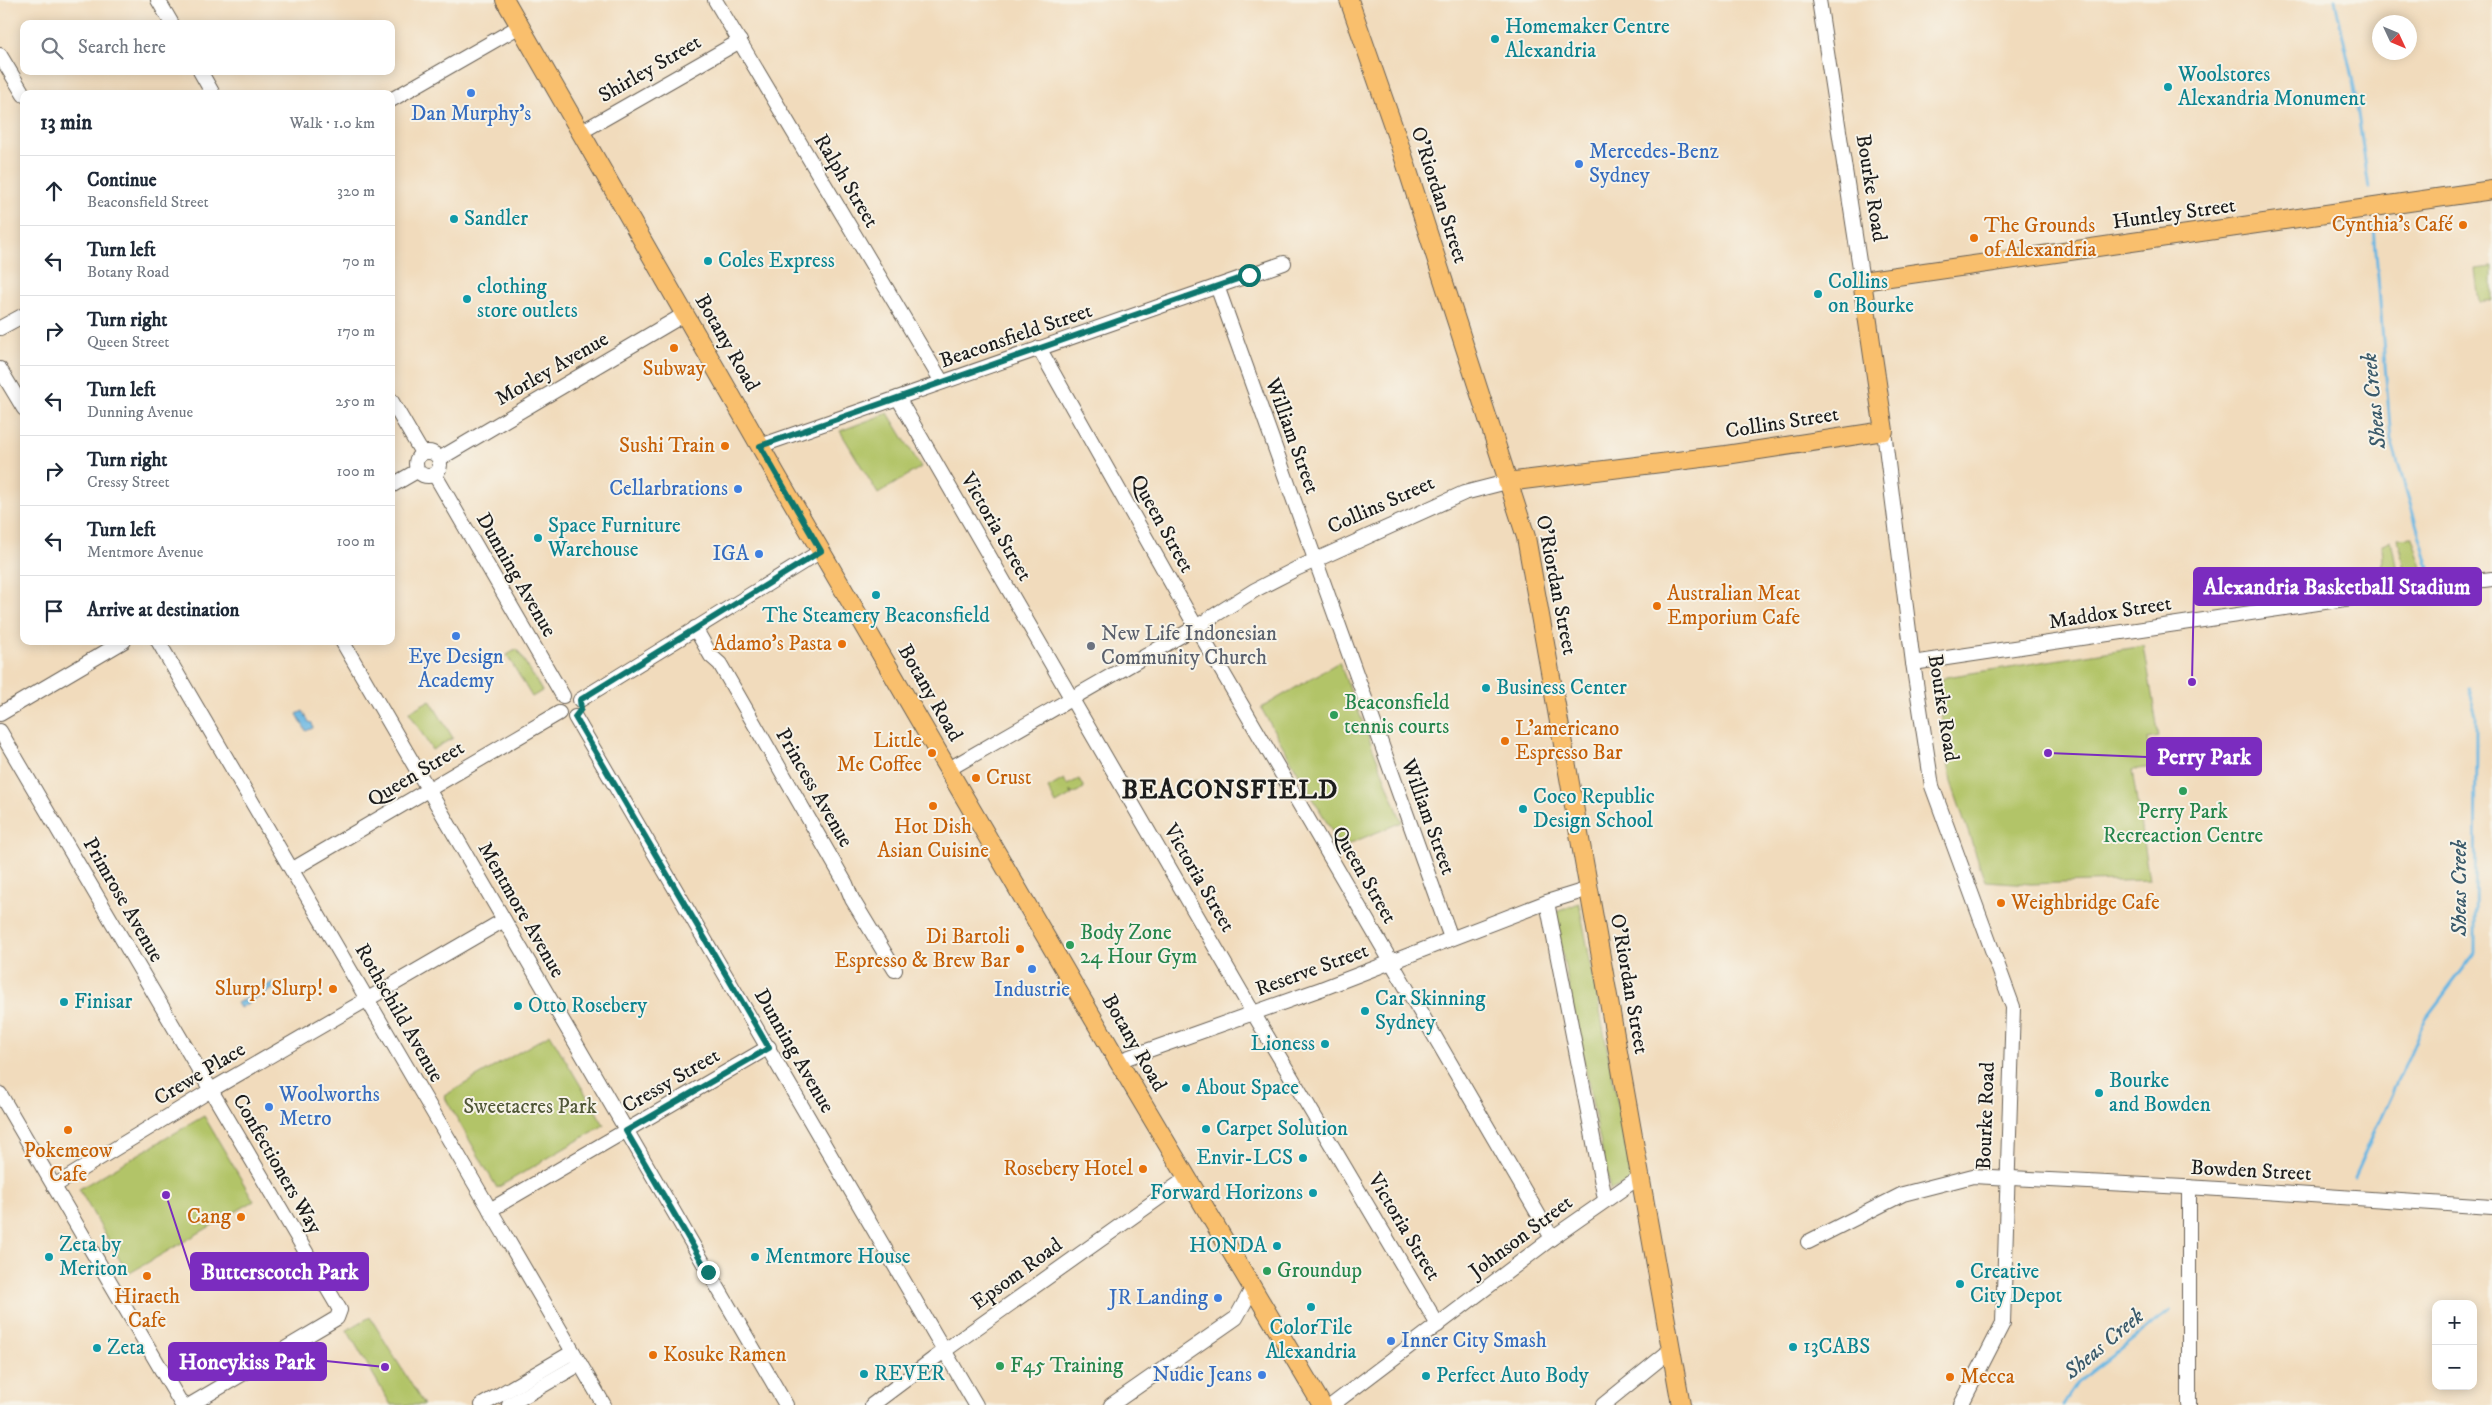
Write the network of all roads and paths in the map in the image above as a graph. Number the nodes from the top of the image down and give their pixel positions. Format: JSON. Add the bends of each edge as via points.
{"nodes":[{"id":1,"x":158,"y":0,"type":"edge"},
{"id":2,"x":505,"y":0,"type":"edge"},
{"id":3,"x":715,"y":0,"type":"edge"},
{"id":4,"x":1350,"y":0,"type":"edge"},
{"id":5,"x":1819,"y":0,"type":"edge"},
{"id":6,"x":170,"y":20,"type":"edge"},
{"id":7,"x":520,"y":26,"type":"junction"},
{"id":8,"x":740,"y":42,"type":"junction"},
{"id":9,"x":0,"y":55,"type":"edge"},
{"id":10,"x":202,"y":75,"type":"edge"},
{"id":11,"x":21,"y":90,"type":"edge"},
{"id":12,"x":211,"y":90,"type":"edge"},
{"id":13,"x":395,"y":98,"type":"edge"},
{"id":14,"x":581,"y":132,"type":"junction"},
{"id":15,"x":2492,"y":190,"type":"edge"},
{"id":16,"x":1284,"y":263,"type":"dead end"},
{"id":17,"x":1862,"y":281,"type":"junction"},
{"id":18,"x":1217,"y":286,"type":"junction"},
{"id":19,"x":685,"y":314,"type":"junction"},
{"id":20,"x":20,"y":316,"type":"edge"},
{"id":21,"x":0,"y":328,"type":"edge"},
{"id":22,"x":1039,"y":348,"type":"junction"},
{"id":23,"x":0,"y":369,"type":"edge"},
{"id":24,"x":942,"y":382,"type":"junction"},
{"id":25,"x":898,"y":398,"type":"junction"},
{"id":26,"x":20,"y":403,"type":"edge"},
{"id":27,"x":395,"y":407,"type":"edge"},
{"id":28,"x":1884,"y":431,"type":"junction"},
{"id":29,"x":760,"y":446,"type":"junction"},
{"id":30,"x":422,"y":453,"type":"junction"},
{"id":31,"x":439,"y":458,"type":"junction"},
{"id":32,"x":417,"y":471,"type":"junction"},
{"id":33,"x":435,"y":475,"type":"junction"},
{"id":34,"x":1508,"y":482,"type":"junction"},
{"id":35,"x":395,"y":484,"type":"edge"},
{"id":36,"x":821,"y":551,"type":"junction"},
{"id":37,"x":1315,"y":560,"type":"junction"},
{"id":38,"x":2492,"y":579,"type":"edge"},
{"id":39,"x":1196,"y":626,"type":"junction"},
{"id":40,"x":695,"y":628,"type":"junction"},
{"id":41,"x":117,"y":645,"type":"edge"},
{"id":42,"x":160,"y":645,"type":"edge"},
{"id":43,"x":344,"y":645,"type":"edge"},
{"id":44,"x":1913,"y":663,"type":"junction"},
{"id":45,"x":563,"y":696,"type":"junction"},
{"id":46,"x":1072,"y":698,"type":"junction"},
{"id":47,"x":580,"y":700,"type":"junction"},
{"id":48,"x":559,"y":713,"type":"junction"},
{"id":49,"x":0,"y":714,"type":"edge"},
{"id":50,"x":575,"y":717,"type":"junction"},
{"id":51,"x":0,"y":731,"type":"edge"},
{"id":52,"x":949,"y":769,"type":"junction"},
{"id":53,"x":428,"y":790,"type":"junction"},
{"id":54,"x":293,"y":869,"type":"junction"},
{"id":55,"x":1589,"y":889,"type":"junction"},
{"id":56,"x":1547,"y":902,"type":"junction"},
{"id":57,"x":504,"y":920,"type":"junction"},
{"id":58,"x":1451,"y":938,"type":"junction"},
{"id":59,"x":1390,"y":963,"type":"junction"},
{"id":60,"x":895,"y":970,"type":"dead end"},
{"id":61,"x":368,"y":1000,"type":"junction"},
{"id":62,"x":1253,"y":1012,"type":"junction"},
{"id":63,"x":769,"y":1048,"type":"junction"},
{"id":64,"x":1118,"y":1061,"type":"junction"},
{"id":65,"x":211,"y":1090,"type":"junction"},
{"id":66,"x":0,"y":1094,"type":"edge"},
{"id":67,"x":626,"y":1131,"type":"junction"},
{"id":68,"x":1641,"y":1176,"type":"junction"},
{"id":69,"x":1187,"y":1178,"type":"junction"},
{"id":70,"x":2006,"y":1178,"type":"junction"},
{"id":71,"x":54,"y":1186,"type":"junction"},
{"id":72,"x":2189,"y":1187,"type":"junction"},
{"id":73,"x":1604,"y":1199,"type":"junction"},
{"id":74,"x":2492,"y":1207,"type":"edge"},
{"id":75,"x":490,"y":1210,"type":"junction"},
{"id":76,"x":1552,"y":1238,"type":"junction"},
{"id":77,"x":1808,"y":1242,"type":"dead end"},
{"id":78,"x":1252,"y":1289,"type":"junction"},
{"id":79,"x":1438,"y":1325,"type":"junction"},
{"id":80,"x":1672,"y":1349,"type":"junction"},
{"id":81,"x":944,"y":1351,"type":"junction"},
{"id":82,"x":576,"y":1358,"type":"junction"},
{"id":83,"x":508,"y":1398,"type":"edge"},
{"id":84,"x":182,"y":1405,"type":"edge"},
{"id":85,"x":190,"y":1405,"type":"edge"},
{"id":86,"x":482,"y":1405,"type":"edge"},
{"id":87,"x":604,"y":1405,"type":"edge"},
{"id":88,"x":786,"y":1405,"type":"edge"},
{"id":89,"x":872,"y":1405,"type":"edge"},
{"id":90,"x":976,"y":1405,"type":"edge"},
{"id":91,"x":1111,"y":1405,"type":"edge"},
{"id":92,"x":1322,"y":1405,"type":"edge"},
{"id":93,"x":1332,"y":1405,"type":"edge"},
{"id":94,"x":1603,"y":1405,"type":"edge"},
{"id":95,"x":1681,"y":1405,"type":"edge"},
{"id":96,"x":1961,"y":1405,"type":"edge"},
{"id":97,"x":2189,"y":1405,"type":"edge"}],
"edges":[{"from":1,"to":6,"type":"street"},
{"from":2,"to":7,"type":"main road","name":"Botany Road"},
{"from":3,"to":8,"type":"street","name":"Ralph Street"},
{"from":4,"to":34,"type":"main road","name":"O'Riordan Street"},
{"from":5,"to":17,"type":"street","name":"Bourke Road"},
{"from":7,"to":13,"type":"street"},
{"from":7,"to":14,"type":"main road","name":"Botany Road"},
{"from":8,"to":14,"type":"street","name":"Shirley Street"},
{"from":8,"to":24,"type":"street","name":"Ralph Street"},
{"from":9,"to":11,"type":"street"},
{"from":10,"to":12,"type":"street"},
{"from":14,"to":19,"type":"main road","name":"Botany Road"},
{"from":15,"to":17,"type":"main road","name":"Huntley Street"},
{"from":16,"to":18,"type":"street","name":"Beaconsfield Street"},
{"from":17,"to":28,"type":"main road","name":"Bourke Road"},
{"from":18,"to":22,"type":"street","name":"Beaconsfield Street"},
{"from":18,"to":37,"type":"street","name":"William Street"},
{"from":19,"to":29,"type":"main road","name":"Botany Road"},
{"from":19,"to":31,"type":"street","name":"Morley Avenue"},
{"from":20,"to":21,"type":"street"},
{"from":22,"to":24,"type":"street","name":"Beaconsfield Street"},
{"from":22,"to":39,"type":"street","name":"Queen Street"},
{"from":23,"to":26,"type":"street"},
{"from":24,"to":25,"type":"street","name":"Beaconsfield Street"},
{"from":25,"to":29,"type":"street","name":"Beaconsfield Street"},
{"from":25,"to":46,"type":"street","name":"Victoria Street"},
{"from":27,"to":30,"type":"street"},
{"from":28,"to":34,"type":"main road","name":"Collins Street","via":[[1726,455]]},
{"from":28,"to":44,"type":"street","name":"Bourke Road"},
{"from":29,"to":36,"type":"main road","name":"Botany Road"},
{"from":30,"to":31,"type":"street","via":[[432,452]]},
{"from":30,"to":32,"type":"street","via":[[416,461]]},
{"from":31,"to":33,"type":"street","via":[[440,468]]},
{"from":32,"to":33,"type":"street","via":[[423,476]]},
{"from":32,"to":35,"type":"street"},
{"from":33,"to":45,"type":"street","name":"Dunning Avenue"},
{"from":34,"to":37,"type":"street","name":"Collins Street","via":[[1464,493]]},
{"from":34,"to":55,"type":"main road","name":"O'Riordan Street","via":[[1528,546]]},
{"from":36,"to":40,"type":"street"},
{"from":36,"to":52,"type":"main road","name":"Botany Road"},
{"from":37,"to":39,"type":"street","name":"Collins Street","via":[[1255,590]]},
{"from":37,"to":58,"type":"street","name":"William Street"},
{"from":38,"to":44,"type":"street","name":"Maddox Street"},
{"from":39,"to":46,"type":"street","name":"Collins Street"},
{"from":39,"to":59,"type":"street","name":"Queen Street"},
{"from":40,"to":47,"type":"street"},
{"from":40,"to":60,"type":"street","name":"Princess Avenue","via":[[711,656],[720,664]]},
{"from":41,"to":49,"type":"street"},
{"from":42,"to":54,"type":"street","name":"Rothschild Avenue"},
{"from":43,"to":53,"type":"street","name":"Mentmore Avenue"},
{"from":44,"to":70,"type":"street","name":"Bourke Road","via":[[1932,786],[2013,1007]]},
{"from":45,"to":47,"type":"street","via":[[570,694]]},
{"from":45,"to":48,"type":"street","via":[[558,703]]},
{"from":46,"to":52,"type":"street","name":"Collins Street"},
{"from":46,"to":62,"type":"street","name":"Victoria Street"},
{"from":47,"to":50,"type":"street","via":[[581,709]]},
{"from":48,"to":50,"type":"street","via":[[564,717]]},
{"from":48,"to":53,"type":"street","name":"Queen Street"},
{"from":50,"to":63,"type":"street","name":"Dunning Avenue"},
{"from":51,"to":65,"type":"street","name":"Primrose Avenue"},
{"from":52,"to":64,"type":"main road","name":"Botany Road"},
{"from":53,"to":54,"type":"street","name":"Queen Street"},
{"from":53,"to":57,"type":"street","name":"Mentmore Avenue"},
{"from":54,"to":61,"type":"street","name":"Rothschild Avenue"},
{"from":55,"to":56,"type":"street","name":"Reserve Street"},
{"from":55,"to":68,"type":"main road","name":"O'Riordan Street"},
{"from":56,"to":58,"type":"street","name":"Reserve Street"},
{"from":56,"to":73,"type":"street"},
{"from":57,"to":61,"type":"street","name":"Crewe Place"},
{"from":57,"to":67,"type":"street","name":"Mentmore Avenue"},
{"from":58,"to":59,"type":"street","name":"Reserve Street"},
{"from":59,"to":62,"type":"street","name":"Reserve Street"},
{"from":59,"to":76,"type":"street","name":"Queen Street"},
{"from":61,"to":65,"type":"street","name":"Crewe Place"},
{"from":61,"to":75,"type":"street","name":"Rothschild Avenue"},
{"from":62,"to":64,"type":"street","name":"Reserve Street"},
{"from":62,"to":79,"type":"street","name":"Victoria Street"},
{"from":63,"to":67,"type":"street","name":"Cressy Street"},
{"from":63,"to":81,"type":"street","name":"Dunning Avenue"},
{"from":64,"to":69,"type":"main road","name":"Botany Road"},
{"from":65,"to":71,"type":"street","name":"Crewe Place"},
{"from":65,"to":85,"type":"street","name":"Confectioners Way","via":[[340,1310],[337,1318]]},
{"from":66,"to":71,"type":"street"},
{"from":67,"to":75,"type":"street","name":"Cressy Street"},
{"from":67,"to":88,"type":"street","name":"Mentmore Avenue"},
{"from":68,"to":73,"type":"street","name":"Johnson Street"},
{"from":68,"to":80,"type":"main road","name":"O'Riordan Street"},
{"from":69,"to":78,"type":"main road","name":"Botany Road"},
{"from":69,"to":81,"type":"street","name":"Epsom Road"},
{"from":70,"to":72,"type":"street","name":"Bowden Street"},
{"from":70,"to":77,"type":"street","name":"Bowden Street","via":[[1973,1176],[1903,1194]]},
{"from":70,"to":96,"type":"street","name":"Bourke Road","via":[[2004,1323]]},
{"from":71,"to":84,"type":"street"},
{"from":72,"to":74,"type":"street","name":"Bowden Street"},
{"from":72,"to":97,"type":"street"},
{"from":73,"to":76,"type":"street","name":"Johnson Street"},
{"from":75,"to":82,"type":"street","name":"Rothschild Avenue"},
{"from":76,"to":79,"type":"street","name":"Johnson Street"},
{"from":78,"to":91,"type":"street","via":[[1236,1318]]},
{"from":78,"to":92,"type":"main road","name":"Botany Road"},
{"from":79,"to":93,"type":"street","name":"Johnson Street"},
{"from":80,"to":94,"type":"street"},
{"from":80,"to":95,"type":"main road","name":"O'Riordan Street"},
{"from":81,"to":89,"type":"street","name":"Epsom Road"},
{"from":81,"to":90,"type":"street","name":"Dunning Avenue"},
{"from":82,"to":83,"type":"street"},
{"from":82,"to":83,"type":"street","via":[[530,1393]]},
{"from":82,"to":87,"type":"street","name":"Rothschild Avenue"},
{"from":83,"to":86,"type":"street"}]}
